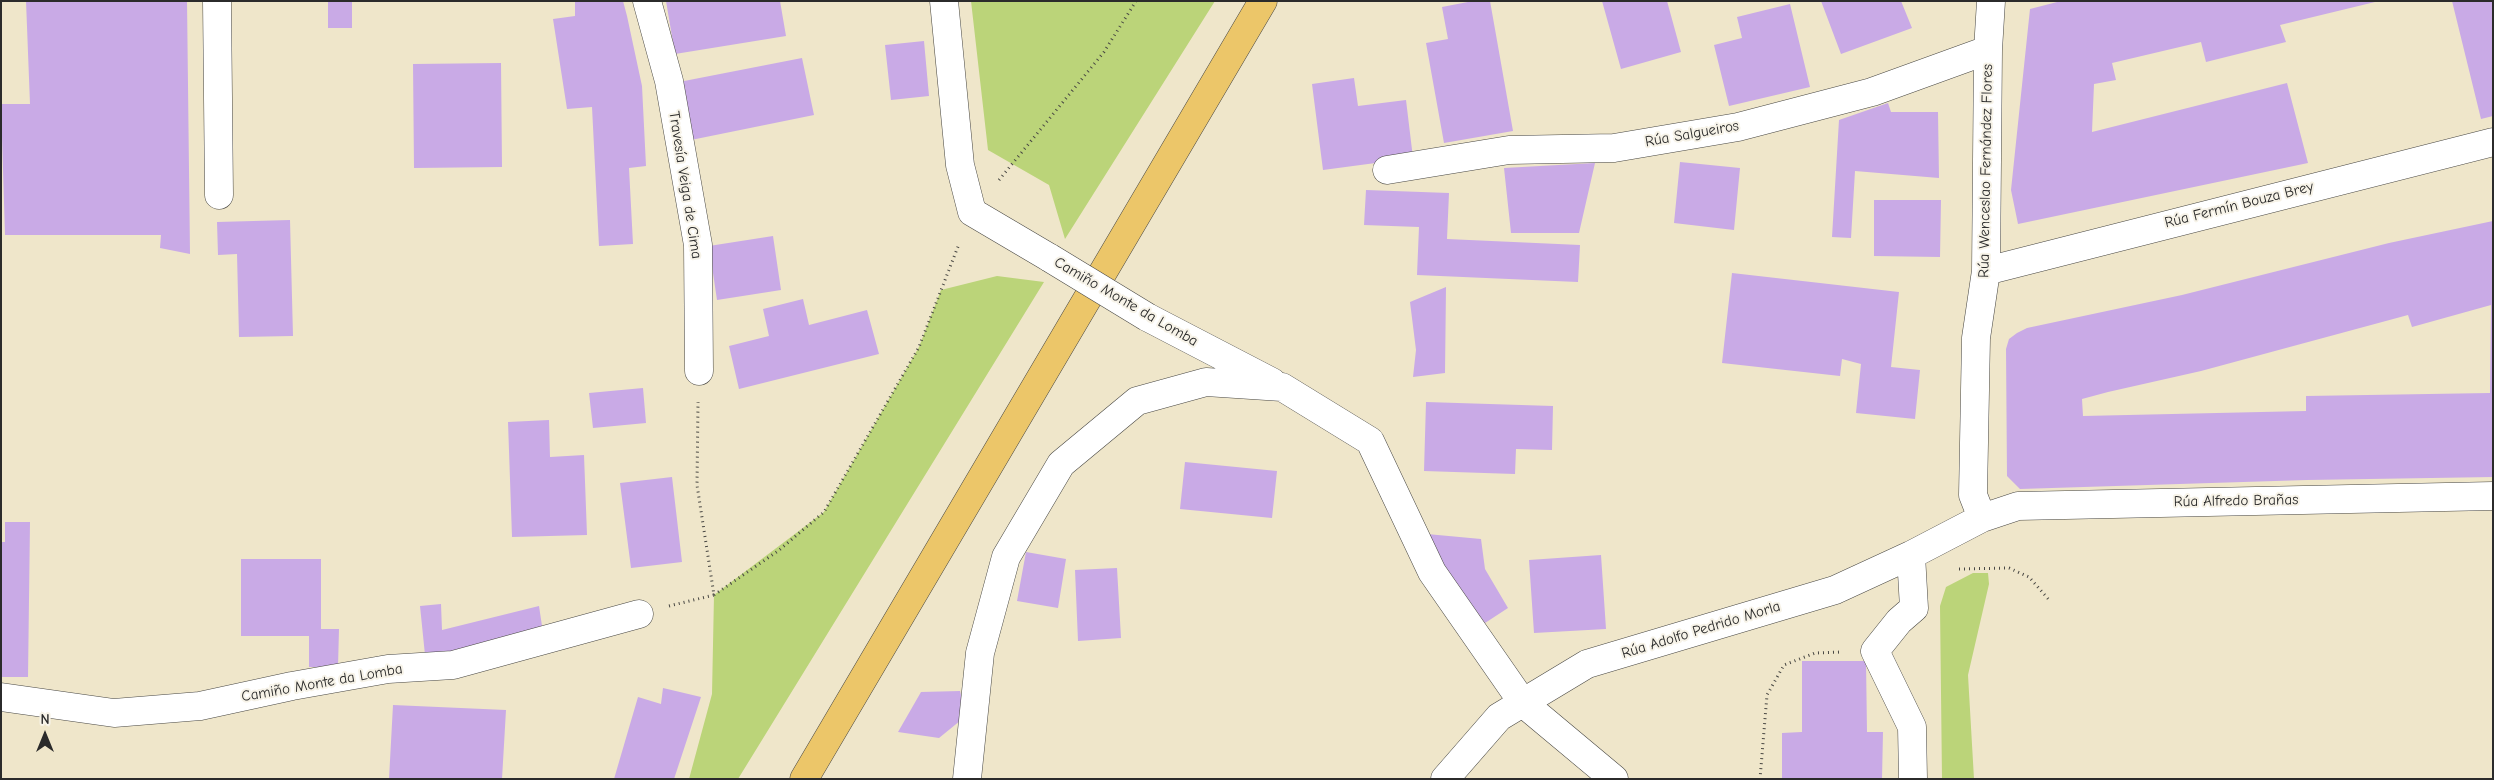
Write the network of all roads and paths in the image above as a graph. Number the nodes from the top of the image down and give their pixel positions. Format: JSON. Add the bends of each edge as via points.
{"nodes":[{"id":1,"x":217,"y":1,"type":"edge"},
{"id":2,"x":647,"y":1,"type":"edge"},
{"id":3,"x":944,"y":1,"type":"edge"},
{"id":4,"x":1136,"y":1,"type":"edge"},
{"id":5,"x":1263,"y":1,"type":"edge"},
{"id":6,"x":1991,"y":1,"type":"edge"},
{"id":7,"x":1988,"y":50,"type":"junction"},
{"id":8,"x":2493,"y":142,"type":"edge"},
{"id":9,"x":1387,"y":170,"type":"dead end"},
{"id":10,"x":219,"y":195,"type":"dead end"},
{"id":11,"x":972,"y":212,"type":"junction"},
{"id":12,"x":1986,"y":271,"type":"junction"},
{"id":13,"x":699,"y":371,"type":"joint"},
{"id":14,"x":1282,"y":387,"type":"junction"},
{"id":15,"x":2493,"y":496,"type":"edge"},
{"id":16,"x":1982,"y":518,"type":"junction"},
{"id":17,"x":1911,"y":556,"type":"junction"},
{"id":18,"x":1955,"y":569,"type":"dead end"},
{"id":19,"x":714,"y":595,"type":"junction"},
{"id":20,"x":2050,"y":602,"type":"dead end"},
{"id":21,"x":639,"y":614,"type":"joint"},
{"id":22,"x":1875,"y":650,"type":"junction"},
{"id":23,"x":1,"y":697,"type":"edge"},
{"id":24,"x":1523,"y":703,"type":"junction"},
{"id":25,"x":804,"y":779,"type":"edge"},
{"id":26,"x":967,"y":779,"type":"edge"},
{"id":27,"x":1445,"y":779,"type":"edge"},
{"id":28,"x":1614,"y":779,"type":"edge"},
{"id":29,"x":1760,"y":779,"type":"edge"},
{"id":30,"x":1913,"y":779,"type":"edge"}],
"edges":[{"from":1,"to":10,"type":"street"},
{"from":2,"to":13,"type":"street","name":"Travesía Veiga de Cima","via":[[669,80],[698,245]]},
{"from":3,"to":11,"type":"street","via":[[960,165]]},
{"from":4,"to":11,"type":"path","via":[[1104,52]]},
{"from":5,"to":25,"type":"highway"},
{"from":6,"to":7,"type":"street","name":"Rúa Wenceslao Fernández Flores"},
{"from":7,"to":9,"type":"street","name":"Rúa Salgueiros","via":[[1872,92],[1738,126],[1614,148],[1509,150]]},
{"from":7,"to":12,"type":"street","name":"Rúa Wenceslao Fernández Flores"},
{"from":8,"to":12,"type":"street","name":"Rúa Fermín Bouza Brey"},
{"from":11,"to":14,"type":"street","name":"Camiño Monte da Lomba","bridge":true,"via":[[1147,317]]},
{"from":11,"to":19,"type":"path","via":[[920,347],[824,512],[778,551]]},
{"from":12,"to":16,"type":"street","name":"Rúa Wenceslao Fernández Flores","via":[[1976,338],[1973,495]]},
{"from":13,"to":19,"type":"path","via":[[697,485]]},
{"from":14,"to":24,"type":"street","name":"Camiño Monte da Lomba","via":[[1370,441],[1432,572]]},
{"from":14,"to":26,"type":"street","name":"Camiño Monte da Lomba","via":[[1206,382],[1137,401],[1061,464],[1006,557],[980,653]]},
{"from":15,"to":16,"type":"street","name":"Rúa Alfredo Brañas","via":[[2018,506]]},
{"from":16,"to":17,"type":"street","name":"Rúa Adolfo Pedrido Morla"},
{"from":17,"to":22,"type":"street","via":[[1914,608]]},
{"from":17,"to":24,"type":"street","name":"Rúa Adolfo Pedrido Morla","via":[[1835,590],[1587,664]]},
{"from":18,"to":20,"type":"path","via":[[2009,568],[2028,577]]},
{"from":19,"to":21,"type":"path"},
{"from":21,"to":23,"type":"street","name":"Camiño Monte da Lomba","via":[[453,665],[388,669],[200,706],[114,713]]},
{"from":22,"to":29,"type":"path","via":[[1815,653],[1784,665],[1767,695]]},
{"from":22,"to":30,"type":"street","via":[[1912,727]]},
{"from":24,"to":27,"type":"street","name":"Rúa Adolfo Pedrido Morla","via":[[1499,717]]},
{"from":24,"to":28,"type":"street","name":"Camiño Monte da Lomba"}]}
